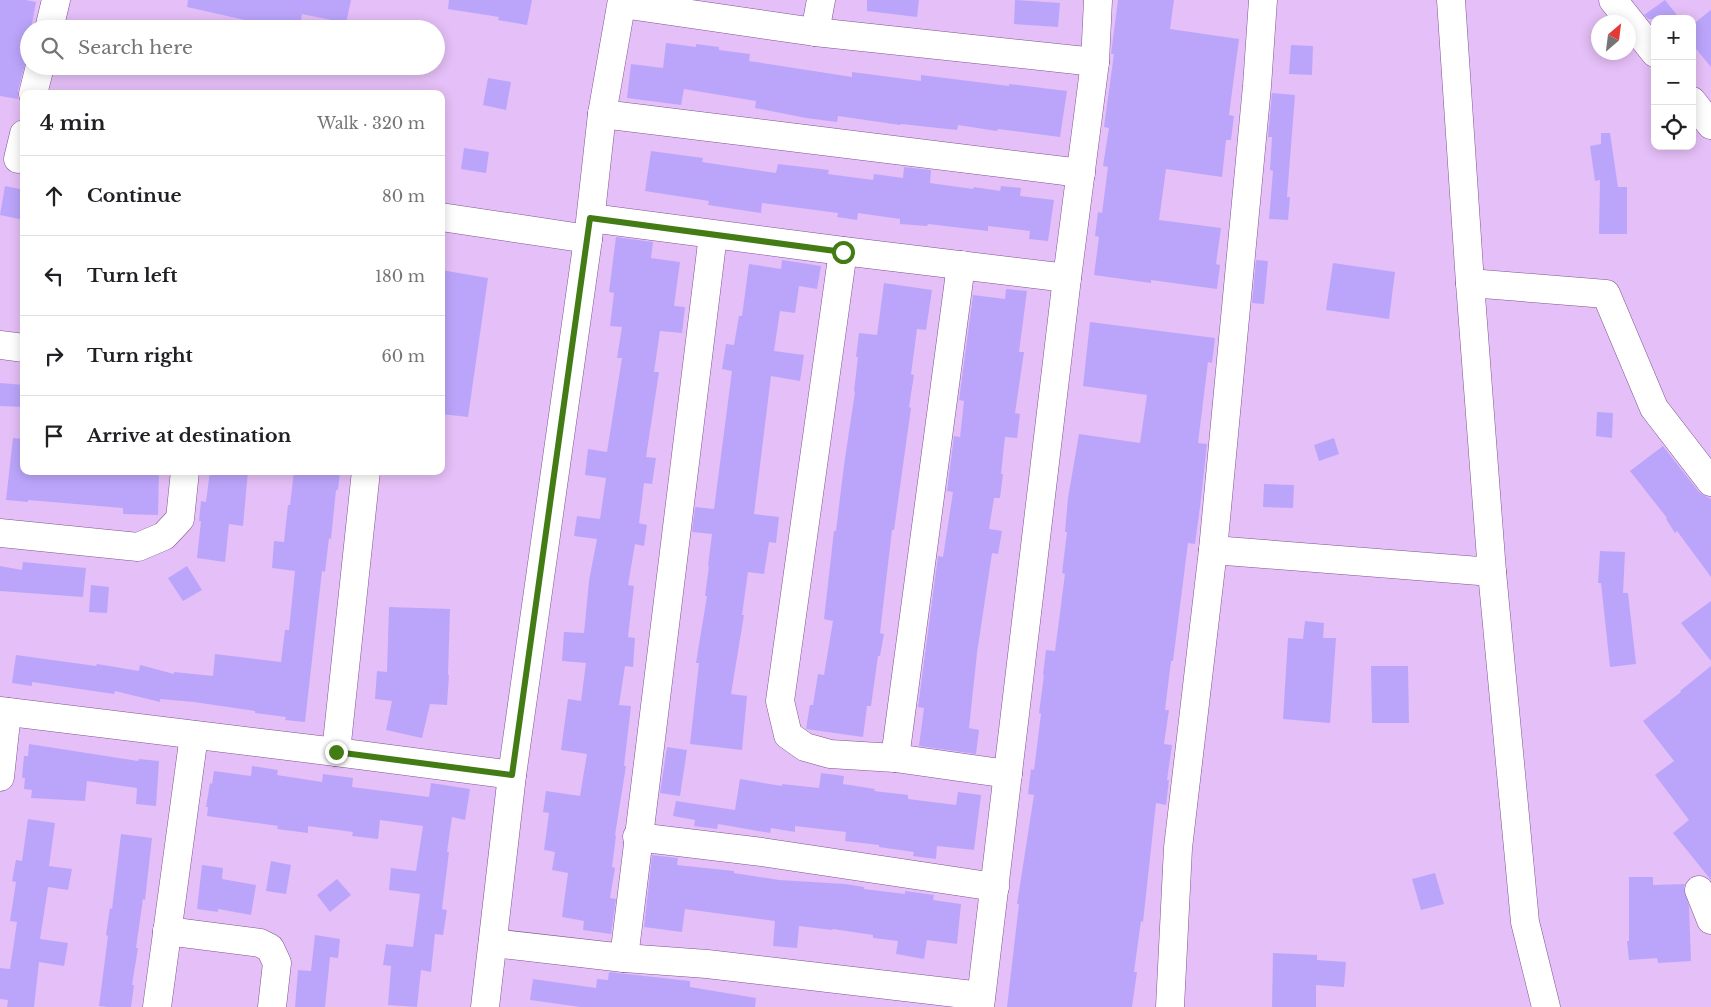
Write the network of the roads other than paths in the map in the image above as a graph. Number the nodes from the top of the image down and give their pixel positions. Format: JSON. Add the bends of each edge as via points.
{"nodes":[{"id":1,"x":56,"y":0,"type":"edge"},
{"id":2,"x":820,"y":0,"type":"edge"},
{"id":3,"x":1098,"y":0,"type":"edge"},
{"id":4,"x":1263,"y":0,"type":"edge"},
{"id":5,"x":1451,"y":0,"type":"edge"},
{"id":6,"x":1613,"y":0,"type":"edge"},
{"id":7,"x":622,"y":2,"type":"edge"},
{"id":8,"x":51,"y":20,"type":"edge"},
{"id":9,"x":815,"y":32,"type":"junction"},
{"id":10,"x":1651,"y":48,"type":"edge"},
{"id":11,"x":1095,"y":62,"type":"junction"},
{"id":12,"x":38,"y":75,"type":"edge"},
{"id":13,"x":34,"y":90,"type":"edge"},
{"id":14,"x":1695,"y":105,"type":"edge"},
{"id":15,"x":602,"y":114,"type":"junction"},
{"id":16,"x":1711,"y":125,"type":"edge"},
{"id":17,"x":1081,"y":173,"type":"junction"},
{"id":18,"x":445,"y":217,"type":"edge"},
{"id":19,"x":589,"y":229,"type":"junction"},
{"id":20,"x":713,"y":235,"type":"junction"},
{"id":21,"x":843,"y":252,"type":"junction"},
{"id":22,"x":961,"y":265,"type":"junction"},
{"id":23,"x":1067,"y":278,"type":"junction"},
{"id":24,"x":1470,"y":283,"type":"junction"},
{"id":25,"x":0,"y":345,"type":"edge"},
{"id":26,"x":20,"y":348,"type":"edge"},
{"id":27,"x":185,"y":475,"type":"edge"},
{"id":28,"x":366,"y":475,"type":"edge"},
{"id":29,"x":1711,"y":482,"type":"edge"},
{"id":30,"x":0,"y":533,"type":"edge"},
{"id":31,"x":1213,"y":550,"type":"junction"},
{"id":32,"x":1492,"y":572,"type":"junction"},
{"id":33,"x":4,"y":712,"type":"edge"},
{"id":34,"x":194,"y":735,"type":"junction"},
{"id":35,"x":336,"y":752,"type":"junction"},
{"id":36,"x":895,"y":758,"type":"junction"},
{"id":37,"x":1008,"y":774,"type":"junction"},
{"id":38,"x":512,"y":775,"type":"junction"},
{"id":39,"x":0,"y":776,"type":"edge"},
{"id":40,"x":637,"y":837,"type":"junction"},
{"id":41,"x":995,"y":887,"type":"junction"},
{"id":42,"x":1699,"y":890,"type":"dead end"},
{"id":43,"x":1711,"y":920,"type":"edge"},
{"id":44,"x":167,"y":931,"type":"junction"},
{"id":45,"x":493,"y":943,"type":"junction"},
{"id":46,"x":624,"y":958,"type":"junction"},
{"id":47,"x":981,"y":1001,"type":"edge"},
{"id":48,"x":157,"y":1007,"type":"edge"},
{"id":49,"x":272,"y":1007,"type":"edge"},
{"id":50,"x":485,"y":1007,"type":"edge"},
{"id":51,"x":1170,"y":1007,"type":"edge"},
{"id":52,"x":1546,"y":1007,"type":"edge"}],
"edges":[{"from":1,"to":8,"type":"street"},
{"from":2,"to":9,"type":"street"},
{"from":3,"to":11,"type":"street"},
{"from":4,"to":31,"type":"street"},
{"from":5,"to":24,"type":"street"},
{"from":6,"to":10,"type":"street"},
{"from":7,"to":9,"type":"street"},
{"from":7,"to":15,"type":"street"},
{"from":9,"to":11,"type":"street"},
{"from":11,"to":17,"type":"street"},
{"from":12,"to":13,"type":"street"},
{"from":14,"to":16,"type":"street"},
{"from":15,"to":17,"type":"street"},
{"from":15,"to":19,"type":"street"},
{"from":17,"to":23,"type":"street"},
{"from":18,"to":19,"type":"street"},
{"from":19,"to":20,"type":"street"},
{"from":19,"to":38,"type":"street"},
{"from":20,"to":21,"type":"street"},
{"from":20,"to":40,"type":"street"},
{"from":21,"to":22,"type":"street"},
{"from":21,"to":36,"type":"street","via":[[780,701],[788,735],[805,746],[830,754]]},
{"from":22,"to":23,"type":"street"},
{"from":22,"to":36,"type":"street"},
{"from":23,"to":37,"type":"street"},
{"from":24,"to":29,"type":"street","via":[[1606,294],[1654,408]]},
{"from":24,"to":32,"type":"street"},
{"from":25,"to":26,"type":"street"},
{"from":27,"to":30,"type":"street","via":[[180,519],[164,536],[138,547]]},
{"from":28,"to":35,"type":"street"},
{"from":31,"to":32,"type":"street"},
{"from":31,"to":51,"type":"street","via":[[1178,848]]},
{"from":32,"to":52,"type":"street","via":[[1525,922]]},
{"from":33,"to":34,"type":"street"},
{"from":33,"to":39,"type":"street"},
{"from":34,"to":35,"type":"street"},
{"from":34,"to":44,"type":"street"},
{"from":35,"to":38,"type":"street"},
{"from":36,"to":37,"type":"street"},
{"from":37,"to":41,"type":"street"},
{"from":38,"to":45,"type":"street"},
{"from":40,"to":41,"type":"street"},
{"from":40,"to":46,"type":"street"},
{"from":41,"to":47,"type":"street"},
{"from":42,"to":43,"type":"street"},
{"from":44,"to":48,"type":"street"},
{"from":44,"to":49,"type":"street","via":[[260,943],[270,948],[277,963]]},
{"from":45,"to":46,"type":"street"},
{"from":45,"to":50,"type":"street"},
{"from":46,"to":47,"type":"street","via":[[707,964]]}]}
